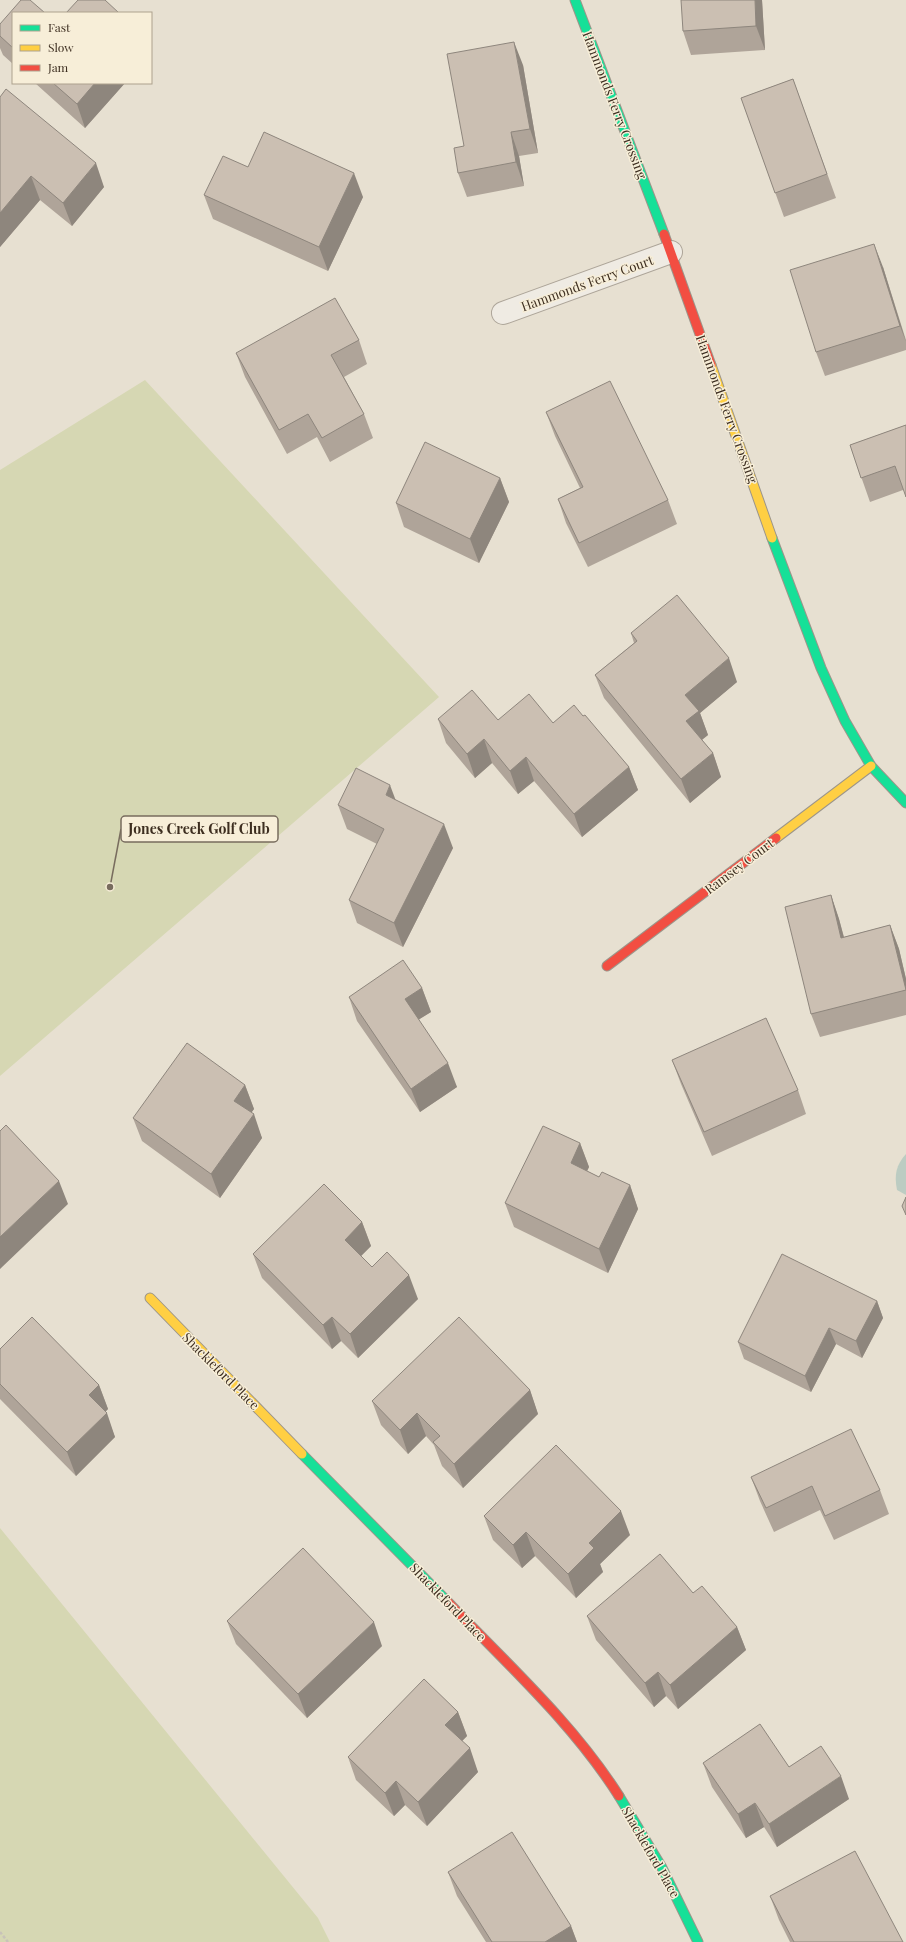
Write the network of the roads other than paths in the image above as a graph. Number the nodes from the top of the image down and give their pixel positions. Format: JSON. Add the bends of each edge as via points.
{"nodes":[{"id":1,"x":575,"y":0,"type":"edge"},
{"id":2,"x":671,"y":252,"type":"junction"},
{"id":3,"x":503,"y":313,"type":"dead end"},
{"id":4,"x":871,"y":766,"type":"junction"},
{"id":5,"x":906,"y":803,"type":"edge"},
{"id":6,"x":607,"y":966,"type":"dead end"},
{"id":7,"x":150,"y":1298,"type":"dead end"},
{"id":8,"x":698,"y":1942,"type":"edge"}],
"edges":[{"from":1,"to":2,"type":"street","name":"Hammonds Ferry Crossing"},
{"from":2,"to":3,"type":"street","name":"Hammonds Ferry Court"},
{"from":2,"to":4,"type":"street","name":"Hammonds Ferry Crossing","via":[[794,599],[845,721]]},
{"from":4,"to":5,"type":"street","name":"Hammonds Ferry Crossing"},
{"from":4,"to":6,"type":"street","name":"Ramsey Court"},
{"from":7,"to":8,"type":"street","name":"Shackleford Place","via":[[433,1586],[585,1748],[609,1782],[667,1878]]}]}
